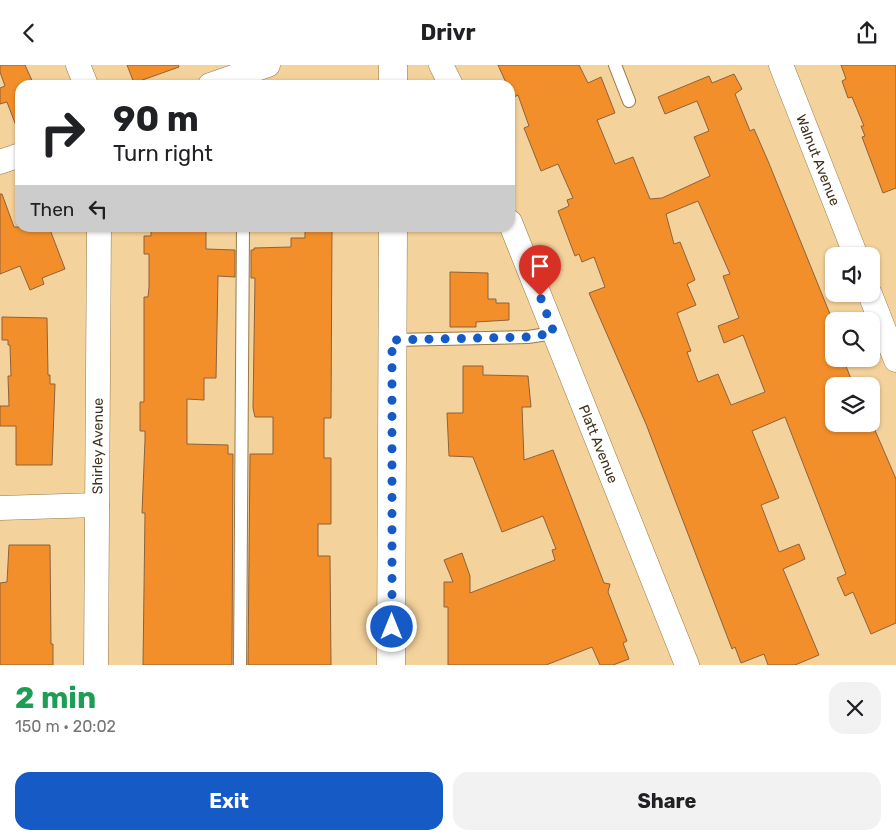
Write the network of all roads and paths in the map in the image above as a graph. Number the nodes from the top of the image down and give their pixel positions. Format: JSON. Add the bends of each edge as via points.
{"nodes":[{"id":1,"x":78,"y":65,"type":"edge"},
{"id":2,"x":268,"y":65,"type":"edge"},
{"id":3,"x":393,"y":65,"type":"edge"},
{"id":4,"x":442,"y":65,"type":"edge"},
{"id":5,"x":615,"y":65,"type":"edge"},
{"id":6,"x":781,"y":65,"type":"edge"},
{"id":7,"x":244,"y":74,"type":"edge"},
{"id":8,"x":84,"y":80,"type":"edge"},
{"id":9,"x":225,"y":80,"type":"edge"},
{"id":10,"x":393,"y":80,"type":"edge"},
{"id":11,"x":449,"y":80,"type":"edge"},
{"id":12,"x":629,"y":101,"type":"dead end"},
{"id":13,"x":15,"y":157,"type":"edge"},
{"id":14,"x":0,"y":162,"type":"edge"},
{"id":15,"x":99,"y":232,"type":"edge"},
{"id":16,"x":243,"y":232,"type":"edge"},
{"id":17,"x":393,"y":232,"type":"edge"},
{"id":18,"x":514,"y":232,"type":"edge"},
{"id":19,"x":852,"y":247,"type":"edge"},
{"id":20,"x":873,"y":302,"type":"edge"},
{"id":21,"x":554,"y":333,"type":"junction"},
{"id":22,"x":392,"y":340,"type":"junction"},
{"id":23,"x":896,"y":360,"type":"edge"},
{"id":24,"x":97,"y":505,"type":"junction"},
{"id":25,"x":0,"y":508,"type":"edge"},
{"id":26,"x":96,"y":665,"type":"edge"},
{"id":27,"x":240,"y":665,"type":"edge"},
{"id":28,"x":392,"y":665,"type":"edge"},
{"id":29,"x":687,"y":665,"type":"edge"}],
"edges":[{"from":1,"to":8,"type":"street"},
{"from":2,"to":7,"type":"street"},
{"from":3,"to":10,"type":"main road"},
{"from":4,"to":11,"type":"street"},
{"from":5,"to":12,"type":"lane"},
{"from":6,"to":19,"type":"street","name":"Walnut Avenue"},
{"from":7,"to":9,"type":"street"},
{"from":13,"to":14,"type":"street"},
{"from":15,"to":24,"type":"street","name":"Shirley Avenue"},
{"from":16,"to":27,"type":"lane"},
{"from":17,"to":22,"type":"main road"},
{"from":18,"to":21,"type":"street","name":"Platt Avenue"},
{"from":20,"to":23,"type":"street"},
{"from":21,"to":22,"type":"lane","via":[[528,337]]},
{"from":21,"to":29,"type":"street","name":"Platt Avenue"},
{"from":22,"to":28,"type":"main road"},
{"from":24,"to":25,"type":"street"},
{"from":24,"to":26,"type":"street","name":"Shirley Avenue"}]}
